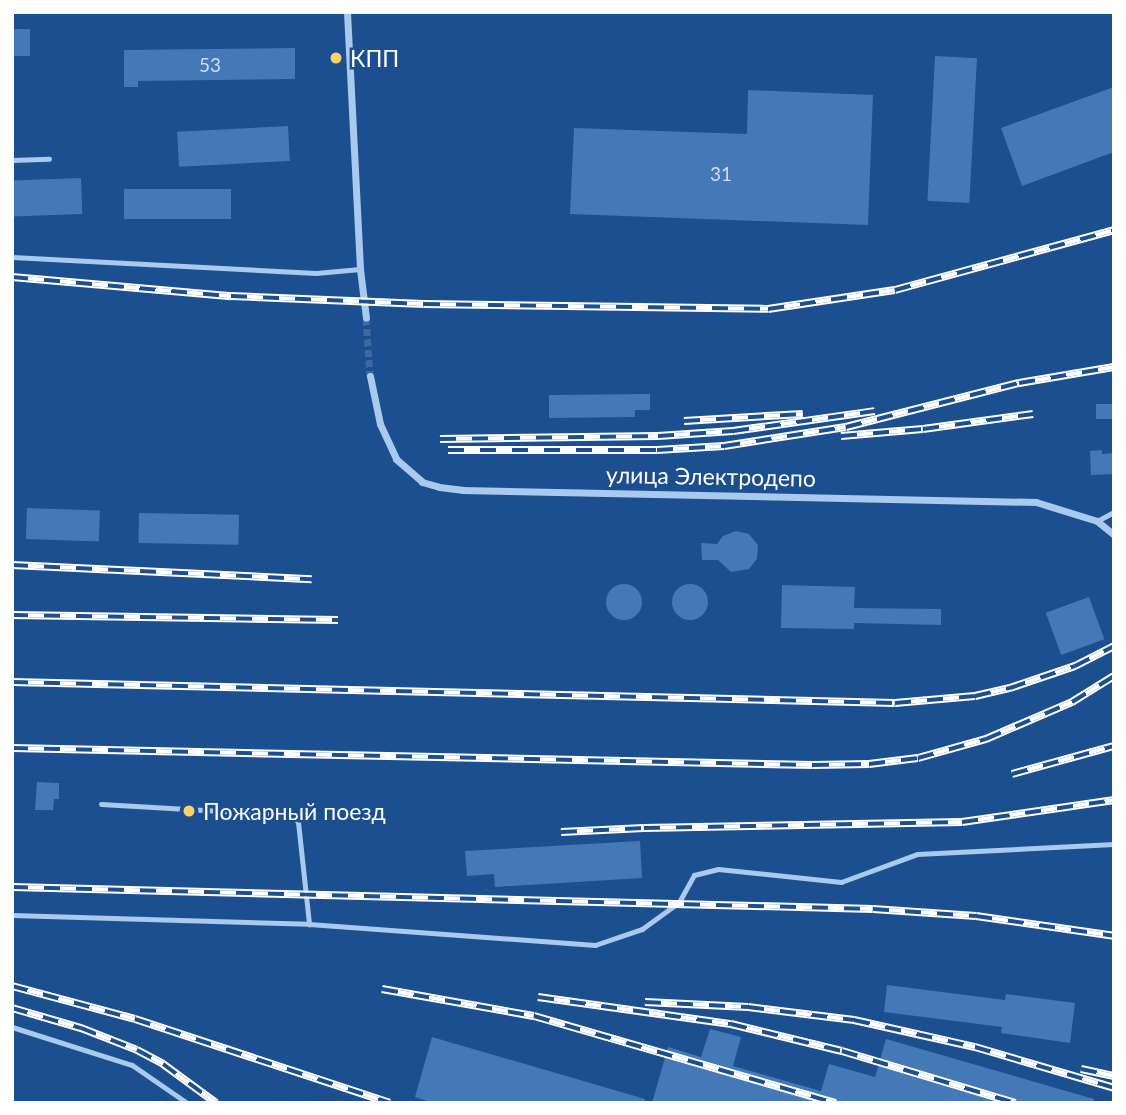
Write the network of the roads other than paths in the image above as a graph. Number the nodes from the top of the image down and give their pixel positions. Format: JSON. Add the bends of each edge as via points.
{"nodes":[{"id":1,"x":347,"y":12,"type":"edge"},
{"id":2,"x":49,"y":159,"type":"dead end"},
{"id":3,"x":12,"y":160,"type":"edge"},
{"id":4,"x":12,"y":257,"type":"edge"},
{"id":5,"x":360,"y":269,"type":"junction"},
{"id":6,"x":366,"y":318,"type":"tunnel mouth"},
{"id":7,"x":370,"y":376,"type":"tunnel mouth"},
{"id":8,"x":1114,"y":512,"type":"edge"},
{"id":9,"x":1097,"y":521,"type":"junction"},
{"id":10,"x":1114,"y":534,"type":"edge"},
{"id":11,"x":101,"y":803,"type":"dead end"},
{"id":12,"x":1114,"y":844,"type":"edge"},
{"id":13,"x":12,"y":915,"type":"edge"},
{"id":14,"x":309,"y":924,"type":"junction"},
{"id":15,"x":12,"y":1027,"type":"edge"},
{"id":16,"x":187,"y":1103,"type":"edge"}],
"edges":[{"from":1,"to":5,"type":"street"},
{"from":2,"to":3,"type":"lane"},
{"from":4,"to":5,"type":"lane","via":[[316,273]]},
{"from":5,"to":6,"type":"street"},
{"from":7,"to":9,"type":"street","name":"улица Электродепо","via":[[380,424],[397,459],[422,482],[439,486],[476,491],[1015,500],[1059,507]]},
{"from":8,"to":9,"type":"lane"},
{"from":9,"to":10,"type":"street","name":"улица Электродепо"},
{"from":11,"to":14,"type":"lane","via":[[291,815],[298,822]]},
{"from":12,"to":14,"type":"lane","via":[[917,854],[841,881],[718,869],[695,875],[679,902],[642,929],[595,945]]},
{"from":13,"to":14,"type":"lane"},
{"from":15,"to":16,"type":"lane","via":[[132,1065]]}]}
